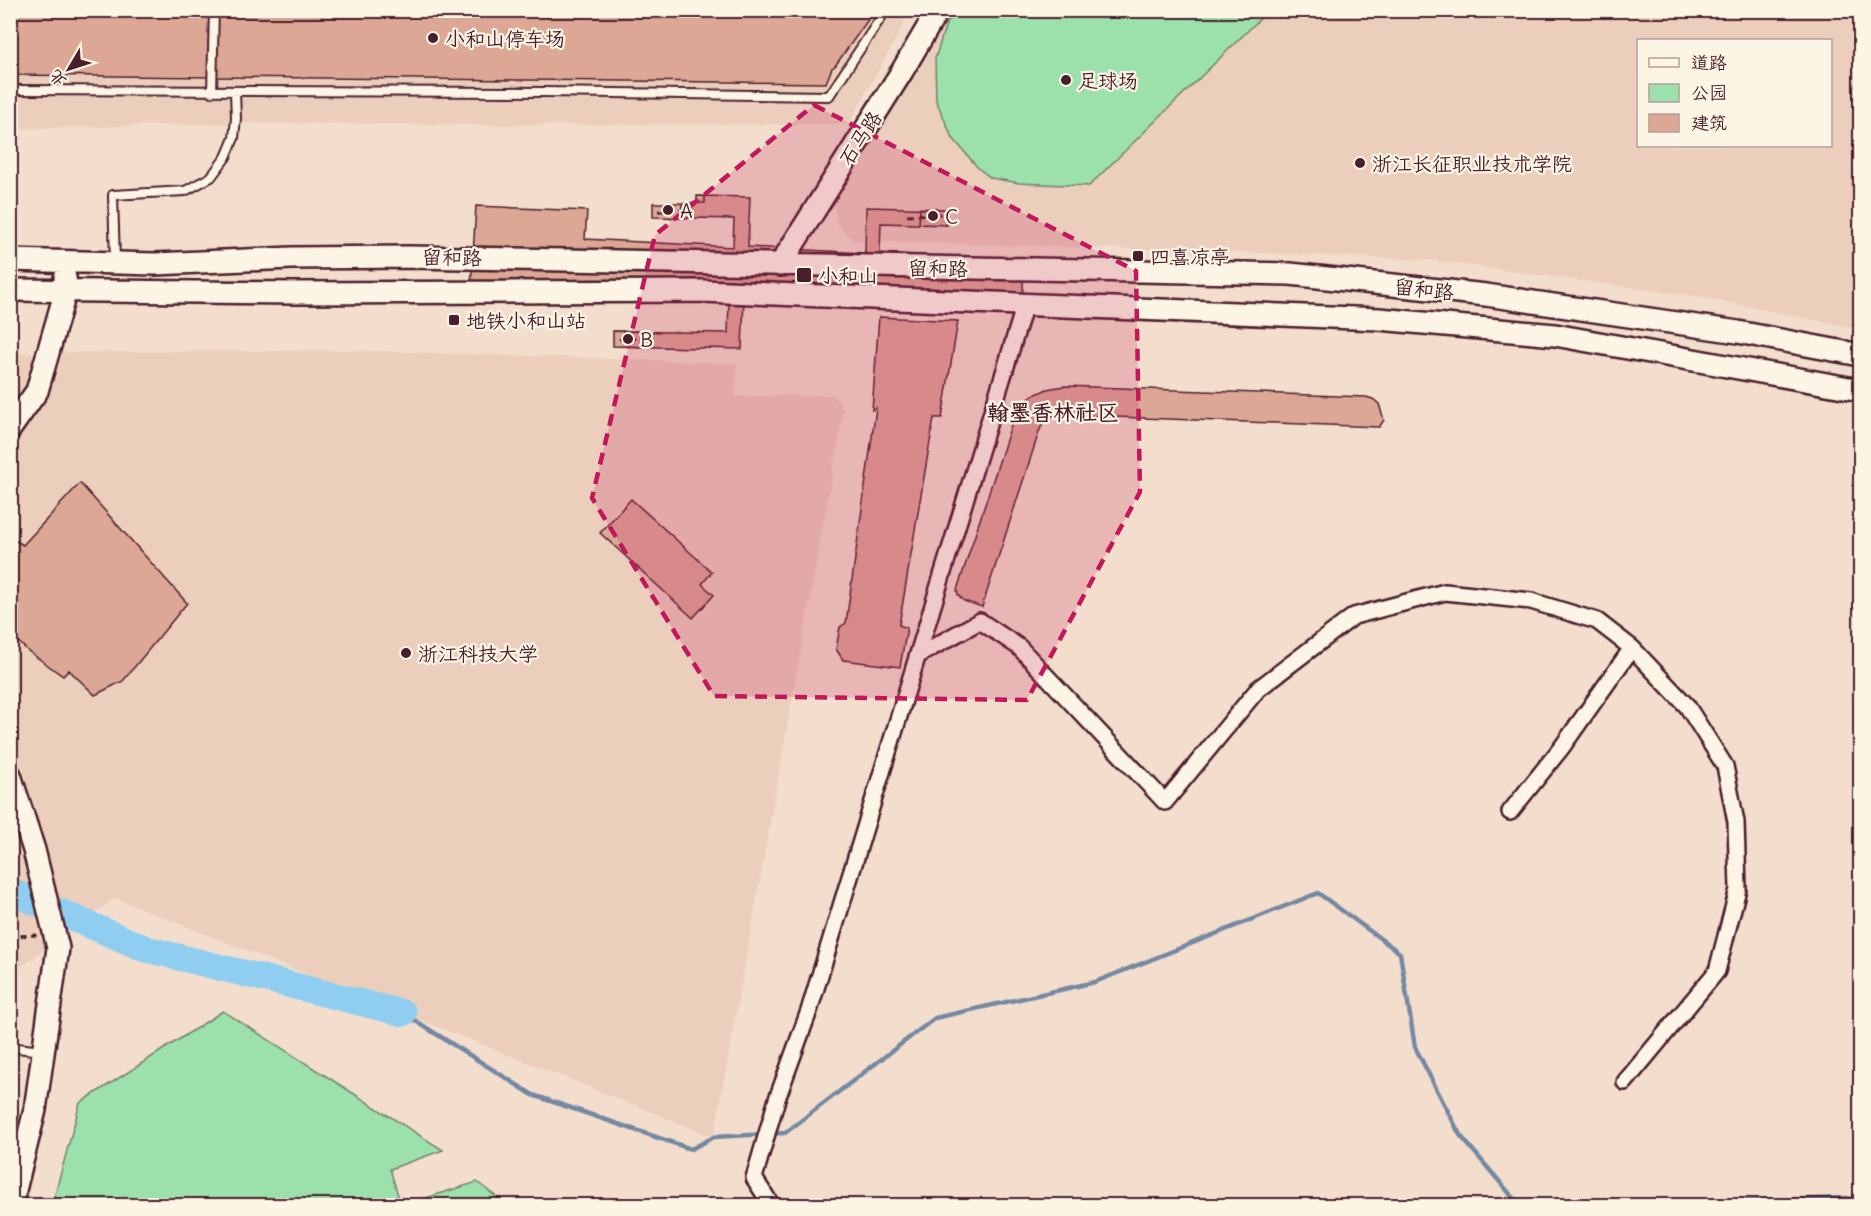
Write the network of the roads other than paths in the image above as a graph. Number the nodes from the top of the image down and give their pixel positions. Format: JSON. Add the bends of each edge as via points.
{"nodes":[{"id":1,"x":214,"y":10,"type":"edge"},
{"id":2,"x":886,"y":10,"type":"edge"},
{"id":3,"x":938,"y":10,"type":"edge"},
{"id":4,"x":10,"y":90,"type":"edge"},
{"id":5,"x":212,"y":92,"type":"junction"},
{"id":6,"x":235,"y":92,"type":"junction"},
{"id":7,"x":10,"y":260,"type":"edge"},
{"id":8,"x":64,"y":261,"type":"junction"},
{"id":9,"x":115,"y":263,"type":"junction"},
{"id":10,"x":780,"y":264,"type":"junction"},
{"id":11,"x":10,"y":290,"type":"edge"},
{"id":12,"x":66,"y":290,"type":"junction"},
{"id":13,"x":1025,"y":304,"type":"junction"},
{"id":14,"x":1860,"y":355,"type":"edge"},
{"id":15,"x":1860,"y":390,"type":"edge"},
{"id":16,"x":10,"y":429,"type":"edge"},
{"id":17,"x":1632,"y":648,"type":"junction"},
{"id":18,"x":916,"y":656,"type":"junction"},
{"id":19,"x":10,"y":775,"type":"edge"},
{"id":20,"x":1510,"y":812,"type":"dead end"},
{"id":21,"x":10,"y":1047,"type":"edge"},
{"id":22,"x":43,"y":1052,"type":"junction"},
{"id":23,"x":1625,"y":1082,"type":"dead end"},
{"id":24,"x":11,"y":1206,"type":"edge"},
{"id":25,"x":771,"y":1206,"type":"edge"}],
"edges":[{"from":1,"to":5,"type":"lane"},
{"from":2,"to":6,"type":"lane","via":[[829,96]]},
{"from":3,"to":10,"type":"main road","name":"石马路"},
{"from":4,"to":5,"type":"lane"},
{"from":5,"to":6,"type":"lane"},
{"from":6,"to":9,"type":"lane","via":[[234,138],[226,158],[211,177],[185,191],[113,195]]},
{"from":7,"to":8,"type":"main road","name":"留和路"},
{"from":8,"to":9,"type":"main road","name":"留和路"},
{"from":8,"to":12,"type":"main road"},
{"from":9,"to":10,"type":"main road","name":"留和路","via":[[409,256]]},
{"from":10,"to":14,"type":"main road","name":"留和路","via":[[1290,274],[1486,296],[1738,332]]},
{"from":11,"to":12,"type":"main road","name":"留和路"},
{"from":12,"to":13,"type":"main road","name":"留和路","via":[[702,291]]},
{"from":12,"to":16,"type":"main road","via":[[37,391]]},
{"from":13,"to":15,"type":"main road","name":"留和路","via":[[1379,319],[1555,335]]},
{"from":13,"to":18,"type":"street"},
{"from":17,"to":18,"type":"street","via":[[1597,621],[1531,601],[1445,592],[1354,616],[1258,689],[1165,802],[1019,647],[980,621]]},
{"from":17,"to":20,"type":"street"},
{"from":17,"to":23,"type":"street","via":[[1687,706],[1725,766],[1736,822],[1738,889],[1717,971]]},
{"from":18,"to":25,"type":"street","via":[[754,1178]]},
{"from":19,"to":22,"type":"main road","via":[[34,850],[58,948]]},
{"from":21,"to":22,"type":"lane"},
{"from":22,"to":24,"type":"main road","via":[[35,1110]]}]}
